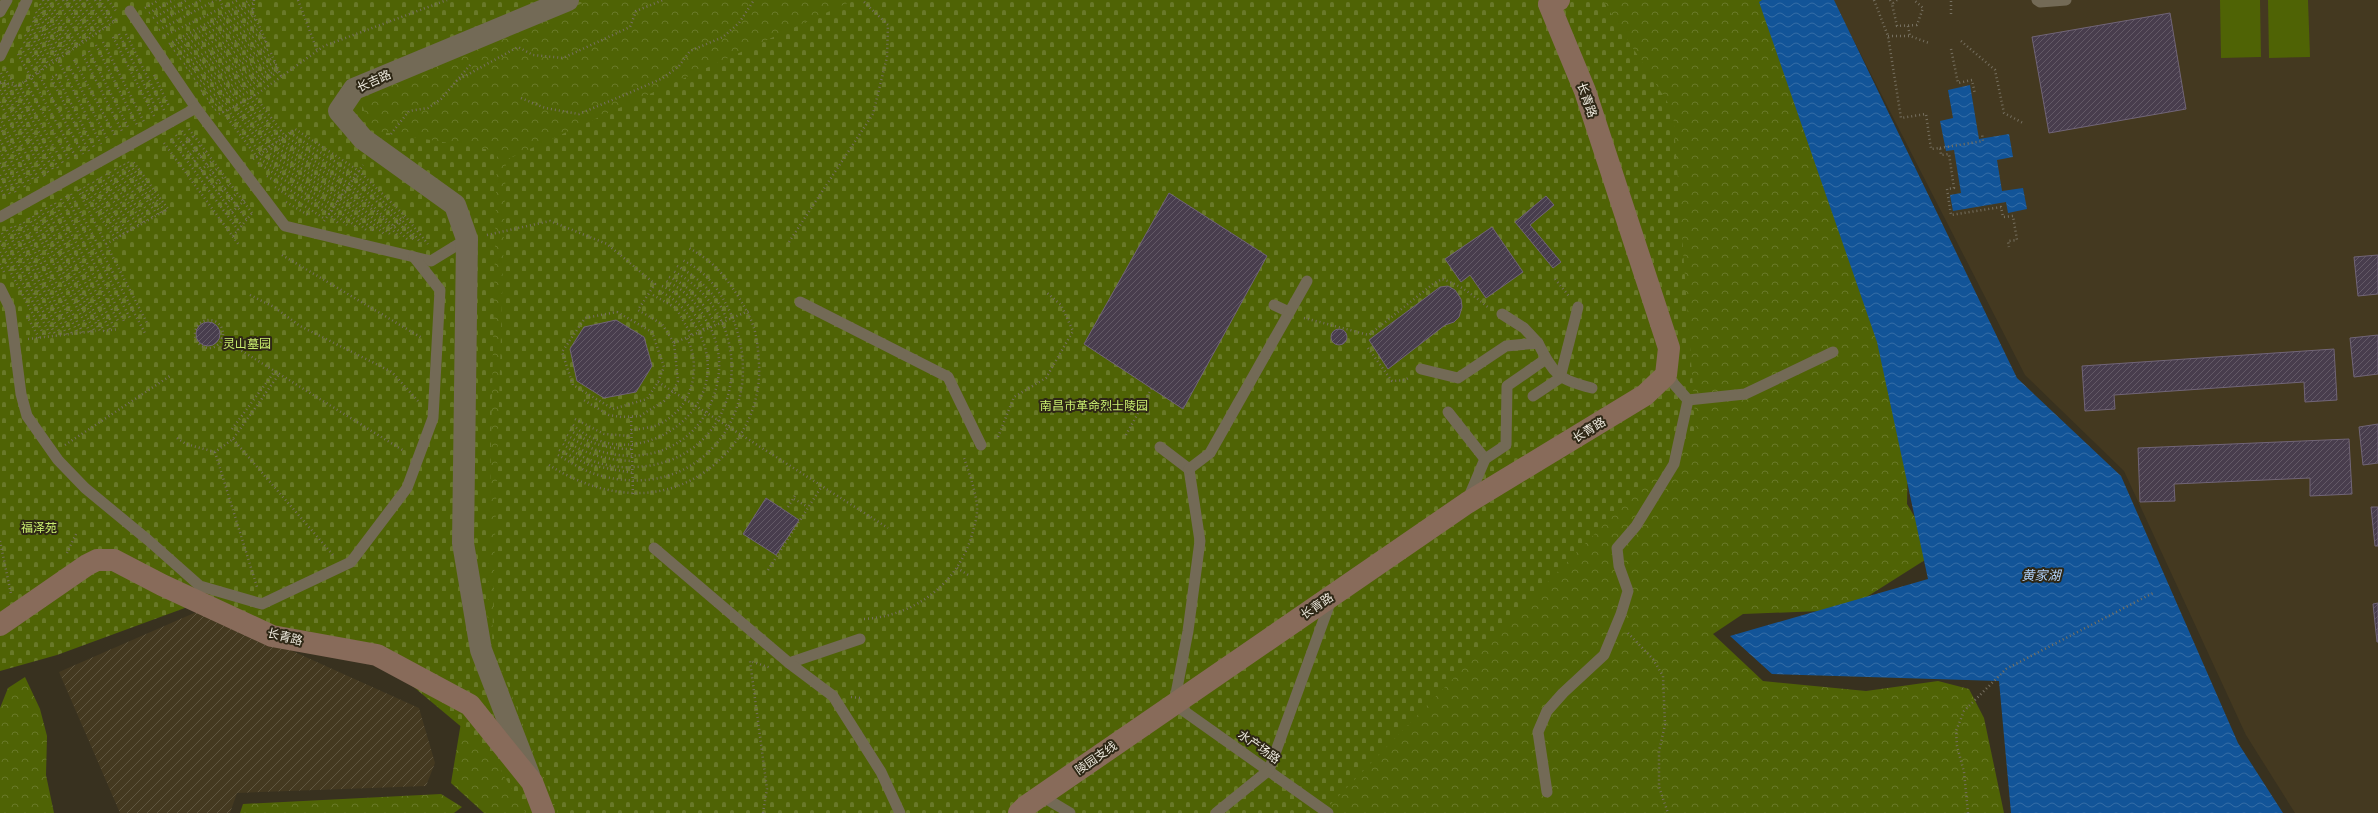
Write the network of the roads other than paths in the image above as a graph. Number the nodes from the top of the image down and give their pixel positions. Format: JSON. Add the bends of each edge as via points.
{"nodes":[{"id":1,"x":7,"y":0,"type":"edge"},
{"id":2,"x":568,"y":0,"type":"edge"},
{"id":3,"x":2036,"y":0,"type":"edge"},
{"id":4,"x":2066,"y":0,"type":"edge"},
{"id":5,"x":1551,"y":1,"type":"edge"},
{"id":6,"x":135,"y":11,"type":"road end"},
{"id":7,"x":0,"y":12,"type":"edge"},
{"id":8,"x":20,"y":16,"type":"edge"},
{"id":9,"x":2,"y":61,"type":"edge"},
{"id":10,"x":196,"y":107,"type":"junction"},
{"id":11,"x":0,"y":216,"type":"edge"},
{"id":12,"x":467,"y":239,"type":"junction"},
{"id":13,"x":425,"y":258,"type":"junction"},
{"id":14,"x":1307,"y":281,"type":"dead end"},
{"id":15,"x":0,"y":288,"type":"edge"},
{"id":16,"x":800,"y":302,"type":"dead end"},
{"id":17,"x":1274,"y":305,"type":"dead end"},
{"id":18,"x":1578,"y":307,"type":"road end"},
{"id":19,"x":1289,"y":312,"type":"junction"},
{"id":20,"x":1502,"y":314,"type":"road end"},
{"id":21,"x":1538,"y":343,"type":"junction"},
{"id":22,"x":1832,"y":352,"type":"dead end"},
{"id":23,"x":1546,"y":359,"type":"junction"},
{"id":24,"x":1421,"y":369,"type":"road end"},
{"id":25,"x":1666,"y":375,"type":"junction"},
{"id":26,"x":1560,"y":378,"type":"junction"},
{"id":27,"x":1592,"y":388,"type":"dead end"},
{"id":28,"x":1533,"y":396,"type":"dead end"},
{"id":29,"x":1688,"y":400,"type":"junction"},
{"id":30,"x":1448,"y":412,"type":"dead end"},
{"id":31,"x":981,"y":445,"type":"dead end"},
{"id":32,"x":1160,"y":447,"type":"dead end"},
{"id":33,"x":1485,"y":459,"type":"junction"},
{"id":34,"x":1189,"y":469,"type":"junction"},
{"id":35,"x":1467,"y":503,"type":"junction"},
{"id":36,"x":654,"y":548,"type":"dead end"},
{"id":37,"x":1332,"y":596,"type":"junction"},
{"id":38,"x":0,"y":625,"type":"edge"},
{"id":39,"x":860,"y":638,"type":"dead end"},
{"id":40,"x":789,"y":663,"type":"junction"},
{"id":41,"x":1174,"y":704,"type":"junction"},
{"id":42,"x":1269,"y":770,"type":"junction"},
{"id":43,"x":532,"y":782,"type":"junction"},
{"id":44,"x":1547,"y":792,"type":"dead end"},
{"id":45,"x":1037,"y":793,"type":"junction"},
{"id":46,"x":544,"y":813,"type":"edge"},
{"id":47,"x":900,"y":813,"type":"edge"},
{"id":48,"x":1019,"y":813,"type":"edge"},
{"id":49,"x":1070,"y":813,"type":"edge"},
{"id":50,"x":1216,"y":813,"type":"edge"},
{"id":51,"x":1328,"y":813,"type":"edge"}],
"edges":[{"from":1,"to":7,"type":"lane"},
{"from":2,"to":12,"type":"street","name":"长吉路","via":[[354,89],[339,111],[363,139],[455,205]]},
{"from":3,"to":4,"type":"lane"},
{"from":5,"to":25,"type":"street","name":"长青路","via":[[1585,91],[1669,348]]},
{"from":6,"to":10,"type":"lane"},
{"from":8,"to":9,"type":"lane"},
{"from":10,"to":11,"type":"lane","via":[[69,175]]},
{"from":10,"to":13,"type":"lane","via":[[244,166],[285,226]]},
{"from":12,"to":13,"type":"lane"},
{"from":12,"to":43,"type":"street","via":[[463,543],[481,650]]},
{"from":13,"to":15,"type":"lane","via":[[440,290],[433,418],[407,488],[351,562],[262,604],[200,586],[85,488],[53,454],[26,416],[10,308]]},
{"from":14,"to":19,"type":"lane"},
{"from":16,"to":31,"type":"lane","via":[[948,377]]},
{"from":17,"to":19,"type":"lane"},
{"from":18,"to":26,"type":"lane"},
{"from":19,"to":34,"type":"lane","via":[[1210,453]]},
{"from":20,"to":21,"type":"lane","via":[[1524,328]]},
{"from":21,"to":23,"type":"lane"},
{"from":21,"to":24,"type":"lane","via":[[1506,346],[1458,378]]},
{"from":22,"to":29,"type":"lane","via":[[1745,394]]},
{"from":23,"to":26,"type":"lane"},
{"from":23,"to":33,"type":"lane","via":[[1507,386],[1506,445]]},
{"from":25,"to":29,"type":"lane"},
{"from":25,"to":35,"type":"street","name":"长青路","via":[[1645,396]]},
{"from":26,"to":27,"type":"lane"},
{"from":26,"to":28,"type":"lane"},
{"from":29,"to":44,"type":"lane","via":[[1674,464],[1636,526],[1617,548],[1619,566],[1628,591],[1604,655],[1546,711],[1538,732]]},
{"from":30,"to":33,"type":"lane"},
{"from":32,"to":34,"type":"lane"},
{"from":33,"to":35,"type":"lane"},
{"from":34,"to":41,"type":"lane","via":[[1200,541],[1188,631]]},
{"from":35,"to":37,"type":"street","name":"长青路"},
{"from":36,"to":40,"type":"lane"},
{"from":37,"to":41,"type":"street","name":"长青路"},
{"from":37,"to":42,"type":"lane"},
{"from":38,"to":43,"type":"street","name":"长青路","via":[[82,568],[97,560],[114,560],[272,636],[377,655],[470,705]]},
{"from":39,"to":40,"type":"lane"},
{"from":40,"to":47,"type":"lane","via":[[833,696],[881,772]]},
{"from":41,"to":42,"type":"lane","name":"水产场路"},
{"from":41,"to":45,"type":"street","name":"陵园支线"},
{"from":42,"to":50,"type":"lane"},
{"from":42,"to":51,"type":"lane","name":"水产场路"},
{"from":43,"to":46,"type":"street","name":"长青路"},
{"from":45,"to":48,"type":"street","name":"陵园支线"},
{"from":45,"to":49,"type":"lane"}]}
